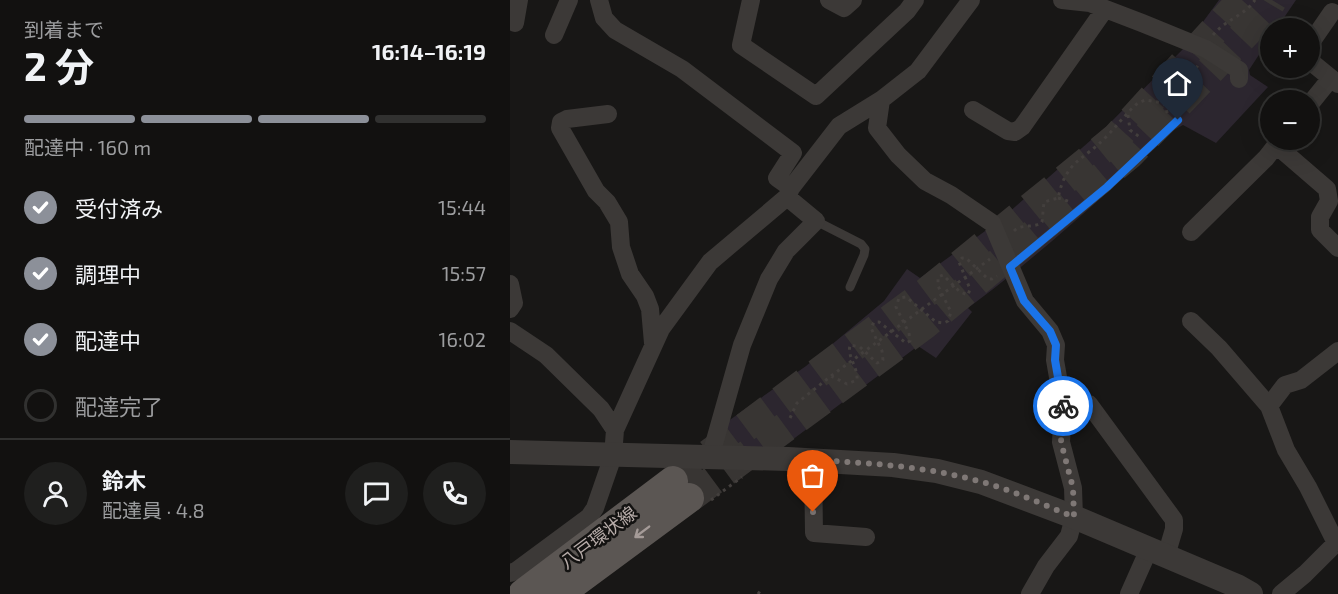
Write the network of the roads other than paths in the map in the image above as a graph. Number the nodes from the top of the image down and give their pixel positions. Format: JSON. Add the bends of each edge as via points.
{"nodes":[{"id":1,"x":519,"y":0,"type":"edge"},
{"id":2,"x":569,"y":0,"type":"edge"},
{"id":3,"x":599,"y":0,"type":"edge"},
{"id":4,"x":751,"y":0,"type":"edge"},
{"id":5,"x":829,"y":0,"type":"edge"},
{"id":6,"x":854,"y":0,"type":"edge"},
{"id":7,"x":915,"y":0,"type":"edge"},
{"id":8,"x":970,"y":0,"type":"edge"},
{"id":9,"x":1062,"y":0,"type":"edge"},
{"id":10,"x":1105,"y":9,"type":"junction"},
{"id":11,"x":1332,"y":12,"type":"dead end"},
{"id":12,"x":515,"y":23,"type":"dead end"},
{"id":13,"x":1320,"y":29,"type":"edge"},
{"id":14,"x":554,"y":35,"type":"dead end"},
{"id":15,"x":1320,"y":69,"type":"edge"},
{"id":16,"x":1239,"y":79,"type":"dead end"},
{"id":17,"x":1334,"y":81,"type":"edge"},
{"id":18,"x":1320,"y":94,"type":"edge"},
{"id":19,"x":881,"y":100,"type":"junction"},
{"id":20,"x":973,"y":110,"type":"dead end"},
{"id":21,"x":608,"y":114,"type":"dead end"},
{"id":22,"x":1178,"y":120,"type":"dead end"},
{"id":23,"x":1270,"y":150,"type":"edge"},
{"id":24,"x":1286,"y":150,"type":"edge"},
{"id":25,"x":789,"y":192,"type":"junction"},
{"id":26,"x":816,"y":221,"type":"junction"},
{"id":27,"x":1191,"y":232,"type":"dead end"},
{"id":28,"x":1338,"y":248,"type":"edge"},
{"id":29,"x":1001,"y":261,"type":"junction"},
{"id":30,"x":510,"y":284,"type":"edge"},
{"id":31,"x":850,"y":287,"type":"dead end"},
{"id":32,"x":510,"y":309,"type":"edge"},
{"id":33,"x":1191,"y":321,"type":"dead end"},
{"id":34,"x":510,"y":331,"type":"edge"},
{"id":35,"x":653,"y":345,"type":"junction"},
{"id":36,"x":1338,"y":351,"type":"edge"},
{"id":37,"x":1089,"y":404,"type":"dead end"},
{"id":38,"x":1269,"y":406,"type":"junction"},
{"id":39,"x":615,"y":430,"type":"junction"},
{"id":40,"x":510,"y":452,"type":"edge"},
{"id":41,"x":613,"y":456,"type":"junction"},
{"id":42,"x":710,"y":458,"type":"junction"},
{"id":43,"x":813,"y":460,"type":"junction"},
{"id":44,"x":1074,"y":517,"type":"junction"},
{"id":45,"x":866,"y":537,"type":"dead end"},
{"id":46,"x":1337,"y":542,"type":"edge"},
{"id":47,"x":1157,"y":552,"type":"junction"},
{"id":48,"x":510,"y":573,"type":"edge"},
{"id":49,"x":1240,"y":591,"type":"edge"},
{"id":50,"x":523,"y":594,"type":"edge"},
{"id":51,"x":559,"y":594,"type":"edge"},
{"id":52,"x":1030,"y":594,"type":"edge"},
{"id":53,"x":1129,"y":594,"type":"edge"},
{"id":54,"x":1281,"y":594,"type":"edge"}],
"edges":[{"from":1,"to":12,"type":"street"},
{"from":2,"to":14,"type":"street"},
{"from":3,"to":25,"type":"street","via":[[604,18],[615,30],[682,69],[793,153],[777,178]]},
{"from":4,"to":7,"type":"street","via":[[741,45],[816,96]]},
{"from":5,"to":6,"type":"street","via":[[844,8]]},
{"from":8,"to":19,"type":"street","via":[[918,71]]},
{"from":9,"to":10,"type":"street"},
{"from":10,"to":16,"type":"street","via":[[1206,49],[1239,70]]},
{"from":10,"to":20,"type":"street","via":[[1022,127],[1015,132],[1008,130]]},
{"from":11,"to":13,"type":"street"},
{"from":15,"to":17,"type":"street"},
{"from":17,"to":18,"type":"street"},
{"from":19,"to":25,"type":"street","via":[[839,126]]},
{"from":19,"to":29,"type":"street","via":[[877,128],[925,182],[992,223]]},
{"from":21,"to":35,"type":"street","via":[[567,119],[560,128],[596,191],[619,222],[621,247],[630,274],[650,309]]},
{"from":22,"to":29,"type":"lane","via":[[1107,187]]},
{"from":23,"to":27,"type":"street"},
{"from":24,"to":28,"type":"street","via":[[1327,189],[1329,201],[1320,217],[1320,230]]},
{"from":25,"to":26,"type":"street"},
{"from":25,"to":35,"type":"street","via":[[710,262]]},
{"from":26,"to":31,"type":"lane","via":[[865,249]]},
{"from":26,"to":42,"type":"street","via":[[786,251],[769,279],[742,345]]},
{"from":29,"to":44,"type":"street","via":[[1056,345],[1063,406],[1061,442],[1073,488]]},
{"from":30,"to":32,"type":"street","via":[[514,303]]},
{"from":33,"to":38,"type":"street"},
{"from":34,"to":39,"type":"street","via":[[546,355],[601,409]]},
{"from":35,"to":39,"type":"street"},
{"from":36,"to":38,"type":"street","via":[[1301,380],[1285,385]]},
{"from":37,"to":47,"type":"street","via":[[1173,520],[1174,529]]},
{"from":38,"to":46,"type":"street","via":[[1286,450]]},
{"from":39,"to":41,"type":"street"},
{"from":40,"to":41,"type":"street"},
{"from":41,"to":42,"type":"street"},
{"from":41,"to":48,"type":"street","via":[[589,517]]},
{"from":42,"to":43,"type":"street"},
{"from":43,"to":44,"type":"street","via":[[937,471],[981,482]]},
{"from":43,"to":45,"type":"street","via":[[813,533]]},
{"from":44,"to":47,"type":"street"},
{"from":44,"to":52,"type":"street","via":[[1069,536]]},
{"from":46,"to":54,"type":"street"},
{"from":47,"to":49,"type":"street"},
{"from":47,"to":53,"type":"street"},
{"from":50,"to":51,"type":"main road","name":"八戸環状線","one_way":true,"via":[[681,489]]}]}
